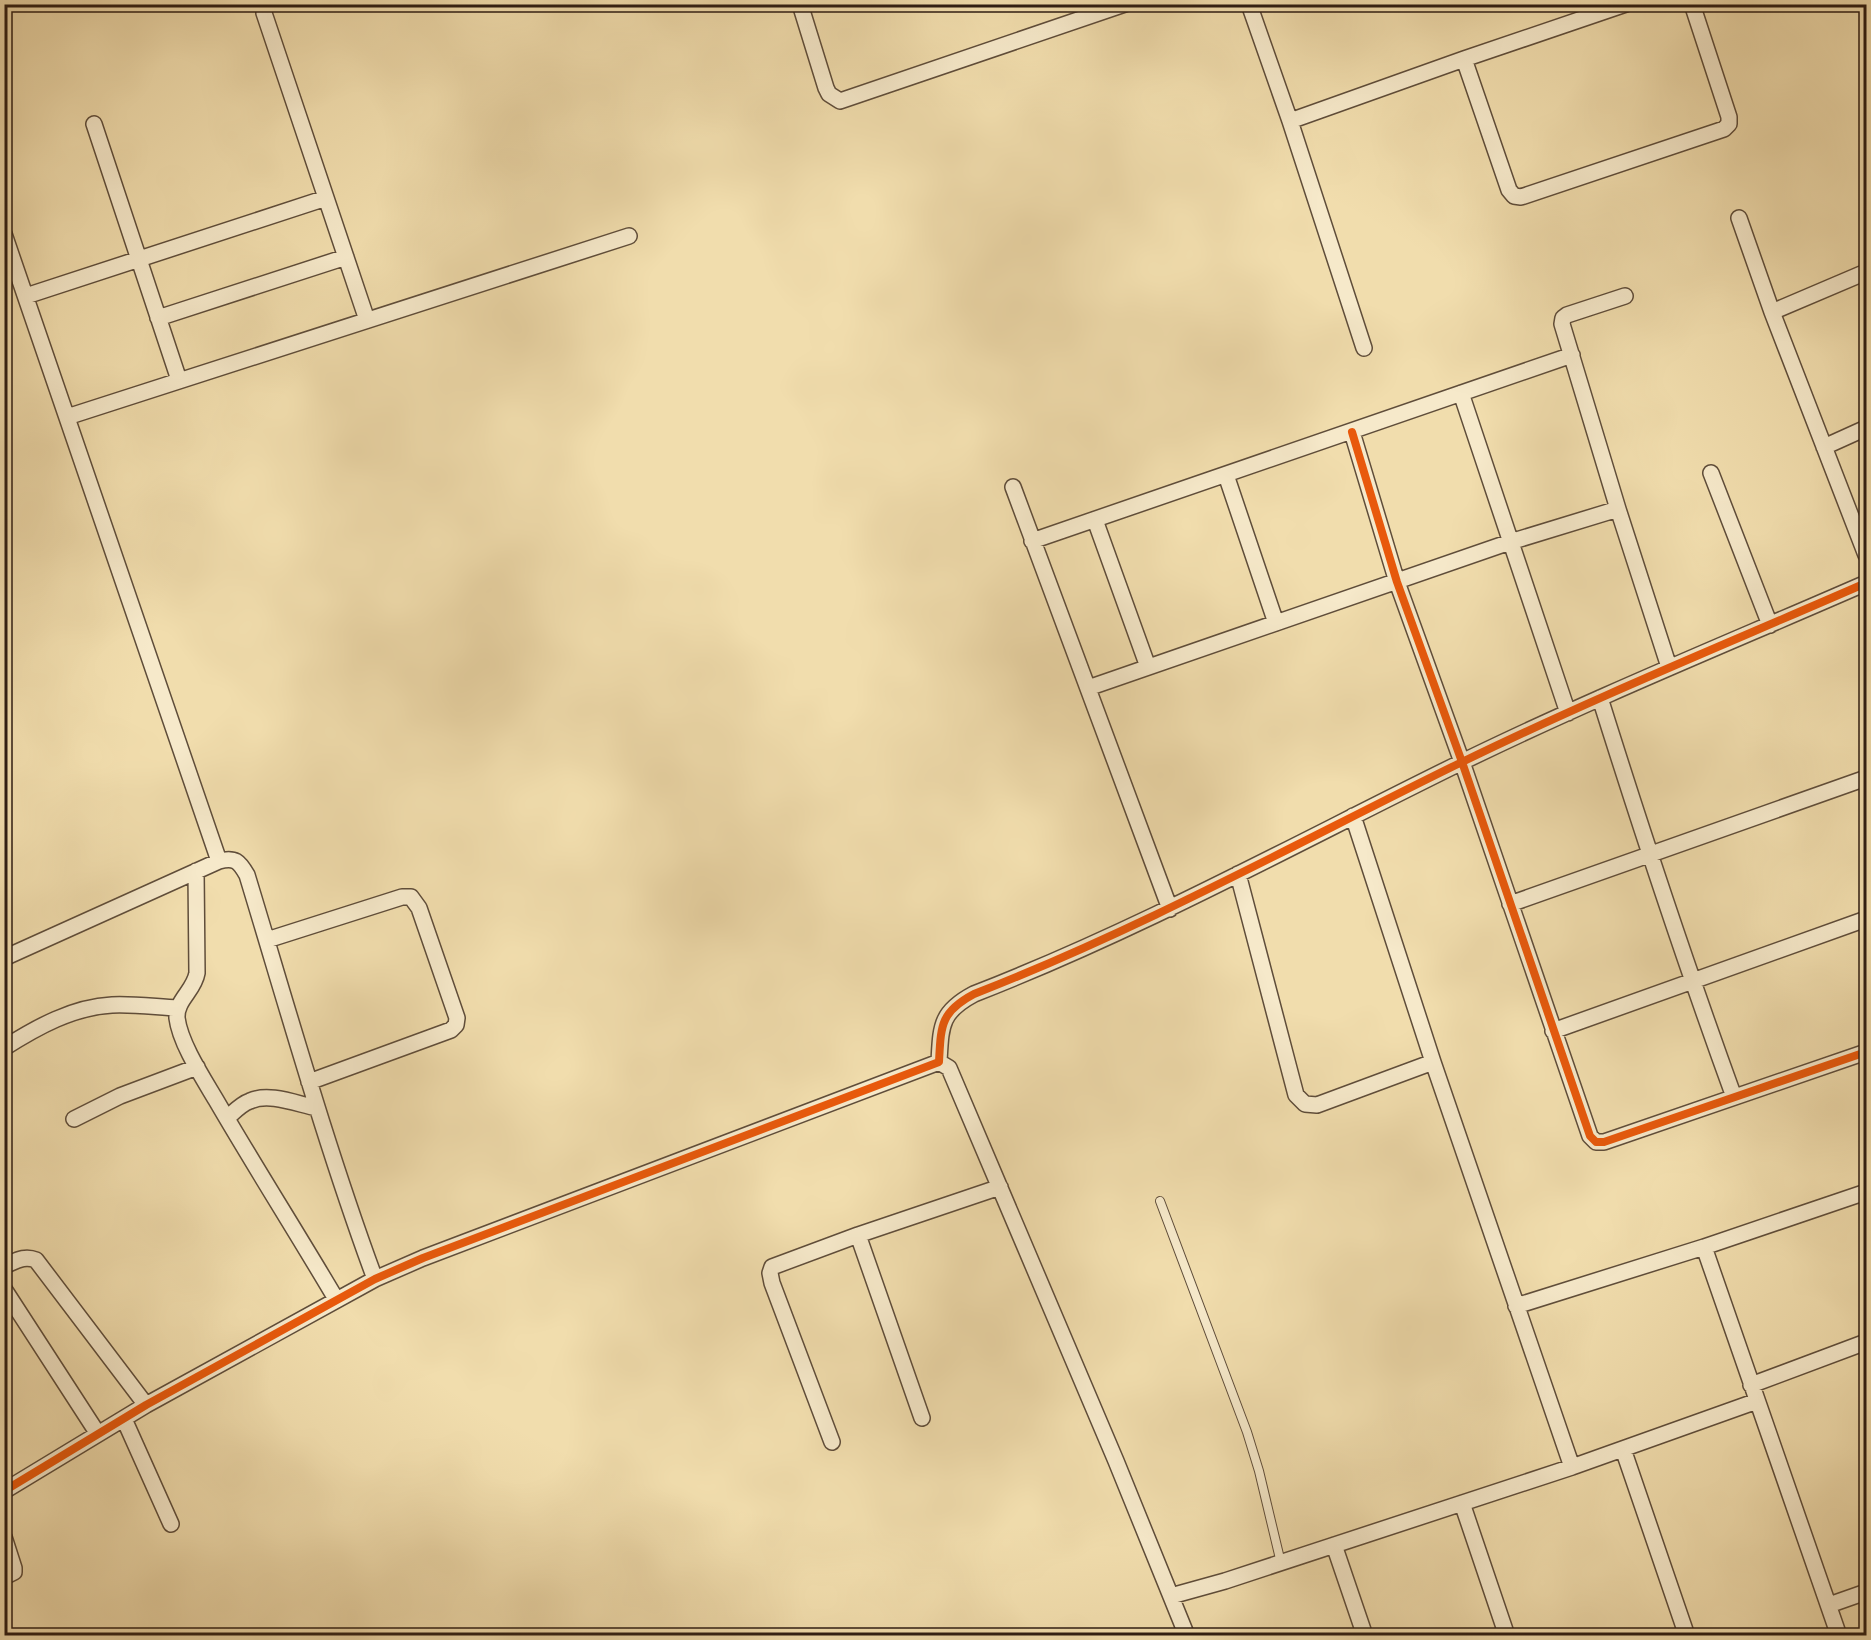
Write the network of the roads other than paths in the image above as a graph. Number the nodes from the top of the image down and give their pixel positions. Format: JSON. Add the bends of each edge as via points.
{"nodes":[{"id":1,"x":800,"y":4,"type":"edge"},
{"id":2,"x":1125,"y":4,"type":"edge"},
{"id":3,"x":1249,"y":4,"type":"edge"},
{"id":4,"x":1626,"y":4,"type":"edge"},
{"id":5,"x":1692,"y":4,"type":"edge"},
{"id":6,"x":264,"y":13,"type":"dead end"},
{"id":7,"x":1464,"y":59,"type":"junction"},
{"id":8,"x":1290,"y":121,"type":"junction"},
{"id":9,"x":94,"y":124,"type":"dead end"},
{"id":10,"x":326,"y":198,"type":"junction"},
{"id":11,"x":1739,"y":218,"type":"dead end"},
{"id":12,"x":4,"y":234,"type":"edge"},
{"id":13,"x":628,"y":236,"type":"dead end"},
{"id":14,"x":346,"y":257,"type":"junction"},
{"id":15,"x":139,"y":259,"type":"junction"},
{"id":16,"x":1866,"y":272,"type":"edge"},
{"id":17,"x":26,"y":296,"type":"junction"},
{"id":18,"x":1625,"y":296,"type":"dead end"},
{"id":19,"x":1772,"y":312,"type":"junction"},
{"id":20,"x":158,"y":318,"type":"junction"},
{"id":21,"x":367,"y":320,"type":"junction"},
{"id":22,"x":1364,"y":348,"type":"dead end"},
{"id":23,"x":1572,"y":355,"type":"junction"},
{"id":24,"x":179,"y":380,"type":"junction"},
{"id":25,"x":1461,"y":393,"type":"junction"},
{"id":26,"x":67,"y":417,"type":"junction"},
{"id":27,"x":1866,"y":428,"type":"edge"},
{"id":28,"x":1352,"y":432,"type":"junction"},
{"id":29,"x":1824,"y":447,"type":"junction"},
{"id":30,"x":1711,"y":473,"type":"dead end"},
{"id":31,"x":1226,"y":475,"type":"junction"},
{"id":32,"x":1013,"y":487,"type":"dead end"},
{"id":33,"x":1618,"y":509,"type":"junction"},
{"id":34,"x":1095,"y":520,"type":"junction"},
{"id":35,"x":1032,"y":541,"type":"junction"},
{"id":36,"x":1510,"y":542,"type":"junction"},
{"id":37,"x":1866,"y":555,"type":"edge"},
{"id":38,"x":1397,"y":582,"type":"junction"},
{"id":39,"x":1866,"y":583,"type":"edge"},
{"id":40,"x":1276,"y":622,"type":"junction"},
{"id":41,"x":1770,"y":625,"type":"junction"},
{"id":42,"x":1148,"y":667,"type":"junction"},
{"id":43,"x":1669,"y":667,"type":"junction"},
{"id":44,"x":1088,"y":688,"type":"junction"},
{"id":45,"x":1600,"y":699,"type":"junction"},
{"id":46,"x":1568,"y":713,"type":"junction"},
{"id":47,"x":1462,"y":762,"type":"junction"},
{"id":48,"x":1866,"y":778,"type":"edge"},
{"id":49,"x":1353,"y":816,"type":"junction"},
{"id":50,"x":1649,"y":853,"type":"junction"},
{"id":51,"x":219,"y":861,"type":"junction"},
{"id":52,"x":196,"y":871,"type":"junction"},
{"id":53,"x":1238,"y":874,"type":"junction"},
{"id":54,"x":1510,"y":904,"type":"junction"},
{"id":55,"x":1170,"y":909,"type":"junction"},
{"id":56,"x":1866,"y":919,"type":"edge"},
{"id":57,"x":267,"y":940,"type":"junction"},
{"id":58,"x":4,"y":958,"type":"edge"},
{"id":59,"x":1692,"y":981,"type":"junction"},
{"id":60,"x":178,"y":1008,"type":"junction"},
{"id":61,"x":1553,"y":1031,"type":"junction"},
{"id":62,"x":4,"y":1048,"type":"edge"},
{"id":63,"x":1866,"y":1052,"type":"edge"},
{"id":64,"x":939,"y":1062,"type":"junction"},
{"id":65,"x":1433,"y":1062,"type":"junction"},
{"id":66,"x":197,"y":1067,"type":"junction"},
{"id":67,"x":309,"y":1082,"type":"junction"},
{"id":68,"x":1734,"y":1097,"type":"junction"},
{"id":69,"x":317,"y":1108,"type":"junction"},
{"id":70,"x":227,"y":1118,"type":"junction"},
{"id":71,"x":74,"y":1119,"type":"dead end"},
{"id":72,"x":1000,"y":1187,"type":"junction"},
{"id":73,"x":1866,"y":1192,"type":"edge"},
{"id":74,"x":1160,"y":1201,"type":"dead end"},
{"id":75,"x":858,"y":1235,"type":"junction"},
{"id":76,"x":1704,"y":1247,"type":"junction"},
{"id":77,"x":4,"y":1266,"type":"edge"},
{"id":78,"x":375,"y":1279,"type":"junction"},
{"id":79,"x":4,"y":1290,"type":"edge"},
{"id":80,"x":336,"y":1299,"type":"junction"},
{"id":81,"x":1516,"y":1306,"type":"junction"},
{"id":82,"x":1866,"y":1342,"type":"edge"},
{"id":83,"x":1751,"y":1385,"type":"junction"},
{"id":84,"x":1757,"y":1401,"type":"junction"},
{"id":85,"x":146,"y":1405,"type":"junction"},
{"id":86,"x":922,"y":1418,"type":"dead end"},
{"id":87,"x":124,"y":1419,"type":"junction"},
{"id":88,"x":98,"y":1434,"type":"junction"},
{"id":89,"x":832,"y":1442,"type":"dead end"},
{"id":90,"x":1623,"y":1449,"type":"junction"},
{"id":91,"x":1572,"y":1467,"type":"junction"},
{"id":92,"x":4,"y":1491,"type":"edge"},
{"id":93,"x":1462,"y":1503,"type":"junction"},
{"id":94,"x":171,"y":1524,"type":"dead end"},
{"id":95,"x":4,"y":1537,"type":"edge"},
{"id":96,"x":1334,"y":1545,"type":"junction"},
{"id":97,"x":1281,"y":1563,"type":"junction"},
{"id":98,"x":4,"y":1577,"type":"edge"},
{"id":99,"x":1866,"y":1592,"type":"edge"},
{"id":100,"x":1171,"y":1596,"type":"junction"},
{"id":101,"x":1829,"y":1605,"type":"junction"},
{"id":102,"x":1187,"y":1635,"type":"edge"},
{"id":103,"x":1365,"y":1635,"type":"edge"},
{"id":104,"x":1507,"y":1635,"type":"edge"},
{"id":105,"x":1687,"y":1635,"type":"edge"},
{"id":106,"x":1839,"y":1635,"type":"edge"}],
"edges":[{"from":1,"to":2,"type":"street","via":[[826,88],[840,101]]},
{"from":3,"to":8,"type":"street"},
{"from":4,"to":7,"type":"street"},
{"from":5,"to":7,"type":"street","via":[[1729,124],[1724,129],[1521,196],[1514,196],[1509,190]]},
{"from":6,"to":10,"type":"street"},
{"from":7,"to":8,"type":"street"},
{"from":8,"to":22,"type":"street"},
{"from":9,"to":15,"type":"street"},
{"from":10,"to":14,"type":"street"},
{"from":10,"to":15,"type":"street"},
{"from":11,"to":19,"type":"street"},
{"from":12,"to":17,"type":"street"},
{"from":13,"to":21,"type":"street"},
{"from":14,"to":20,"type":"street"},
{"from":14,"to":21,"type":"street"},
{"from":15,"to":17,"type":"street"},
{"from":15,"to":20,"type":"street"},
{"from":16,"to":19,"type":"street"},
{"from":17,"to":26,"type":"street"},
{"from":18,"to":23,"type":"street","via":[[1563,318]]},
{"from":19,"to":29,"type":"street"},
{"from":20,"to":24,"type":"street"},
{"from":21,"to":24,"type":"street"},
{"from":23,"to":25,"type":"street"},
{"from":23,"to":33,"type":"street"},
{"from":24,"to":26,"type":"street"},
{"from":25,"to":28,"type":"street"},
{"from":25,"to":36,"type":"street"},
{"from":26,"to":51,"type":"street"},
{"from":27,"to":29,"type":"street"},
{"from":28,"to":31,"type":"street"},
{"from":28,"to":38,"type":"street"},
{"from":29,"to":37,"type":"street"},
{"from":30,"to":41,"type":"street"},
{"from":31,"to":34,"type":"street"},
{"from":31,"to":40,"type":"street"},
{"from":32,"to":35,"type":"street"},
{"from":33,"to":36,"type":"street"},
{"from":33,"to":43,"type":"street"},
{"from":34,"to":35,"type":"street"},
{"from":34,"to":42,"type":"street"},
{"from":35,"to":44,"type":"street"},
{"from":36,"to":38,"type":"street"},
{"from":36,"to":46,"type":"street"},
{"from":38,"to":40,"type":"street"},
{"from":38,"to":47,"type":"street"},
{"from":39,"to":41,"type":"street"},
{"from":40,"to":42,"type":"street"},
{"from":41,"to":43,"type":"street"},
{"from":42,"to":44,"type":"street"},
{"from":43,"to":45,"type":"street"},
{"from":44,"to":55,"type":"street"},
{"from":45,"to":46,"type":"street"},
{"from":45,"to":50,"type":"street"},
{"from":46,"to":47,"type":"street"},
{"from":47,"to":49,"type":"street"},
{"from":47,"to":54,"type":"street"},
{"from":48,"to":50,"type":"street"},
{"from":49,"to":53,"type":"street"},
{"from":49,"to":65,"type":"street"},
{"from":50,"to":54,"type":"street"},
{"from":50,"to":59,"type":"street"},
{"from":51,"to":52,"type":"street"},
{"from":51,"to":57,"type":"street","via":[[237,861],[243,868]]},
{"from":52,"to":58,"type":"street"},
{"from":52,"to":60,"type":"street","via":[[197,973],[195,983]]},
{"from":53,"to":55,"type":"street"},
{"from":53,"to":65,"type":"street","via":[[1296,1095],[1305,1104],[1317,1105]]},
{"from":54,"to":61,"type":"street"},
{"from":55,"to":64,"type":"street","via":[[959,1002],[941,1028]]},
{"from":56,"to":59,"type":"street"},
{"from":57,"to":67,"type":"street"},
{"from":57,"to":67,"type":"street","via":[[411,897],[419,908],[457,1018],[451,1030]]},
{"from":59,"to":61,"type":"street"},
{"from":59,"to":68,"type":"street"},
{"from":60,"to":62,"type":"street","via":[[95,1007],[60,1017]]},
{"from":60,"to":66,"type":"street","via":[[177,1018]]},
{"from":61,"to":68,"type":"street","via":[[1590,1136],[1596,1142]]},
{"from":63,"to":68,"type":"street"},
{"from":64,"to":72,"type":"street","via":[[949,1068]]},
{"from":64,"to":78,"type":"street"},
{"from":65,"to":81,"type":"street"},
{"from":66,"to":70,"type":"street"},
{"from":66,"to":71,"type":"street","via":[[120,1096]]},
{"from":67,"to":69,"type":"street"},
{"from":69,"to":70,"type":"street","via":[[259,1098],[242,1105]]},
{"from":69,"to":78,"type":"street"},
{"from":70,"to":80,"type":"street"},
{"from":72,"to":75,"type":"street"},
{"from":72,"to":100,"type":"street"},
{"from":73,"to":76,"type":"street"},
{"from":74,"to":97,"type":"lane","via":[[1246,1432]]},
{"from":75,"to":86,"type":"street"},
{"from":75,"to":89,"type":"street","via":[[781,1262],[770,1273]]},
{"from":76,"to":81,"type":"street"},
{"from":76,"to":83,"type":"street"},
{"from":77,"to":85,"type":"street","via":[[23,1258],[36,1260]]},
{"from":78,"to":80,"type":"street"},
{"from":79,"to":88,"type":"street"},
{"from":80,"to":85,"type":"street"},
{"from":81,"to":91,"type":"street"},
{"from":82,"to":83,"type":"street"},
{"from":83,"to":84,"type":"street"},
{"from":84,"to":90,"type":"street"},
{"from":84,"to":101,"type":"street"},
{"from":85,"to":87,"type":"street"},
{"from":87,"to":88,"type":"street"},
{"from":87,"to":94,"type":"street"},
{"from":88,"to":92,"type":"street"},
{"from":90,"to":91,"type":"street"},
{"from":90,"to":105,"type":"street"},
{"from":91,"to":93,"type":"street"},
{"from":93,"to":96,"type":"street"},
{"from":93,"to":104,"type":"street"},
{"from":95,"to":98,"type":"street","via":[[14,1568]]},
{"from":96,"to":97,"type":"street"},
{"from":96,"to":103,"type":"street"},
{"from":97,"to":100,"type":"street"},
{"from":99,"to":101,"type":"street"},
{"from":100,"to":102,"type":"street"},
{"from":101,"to":106,"type":"street"}]}
